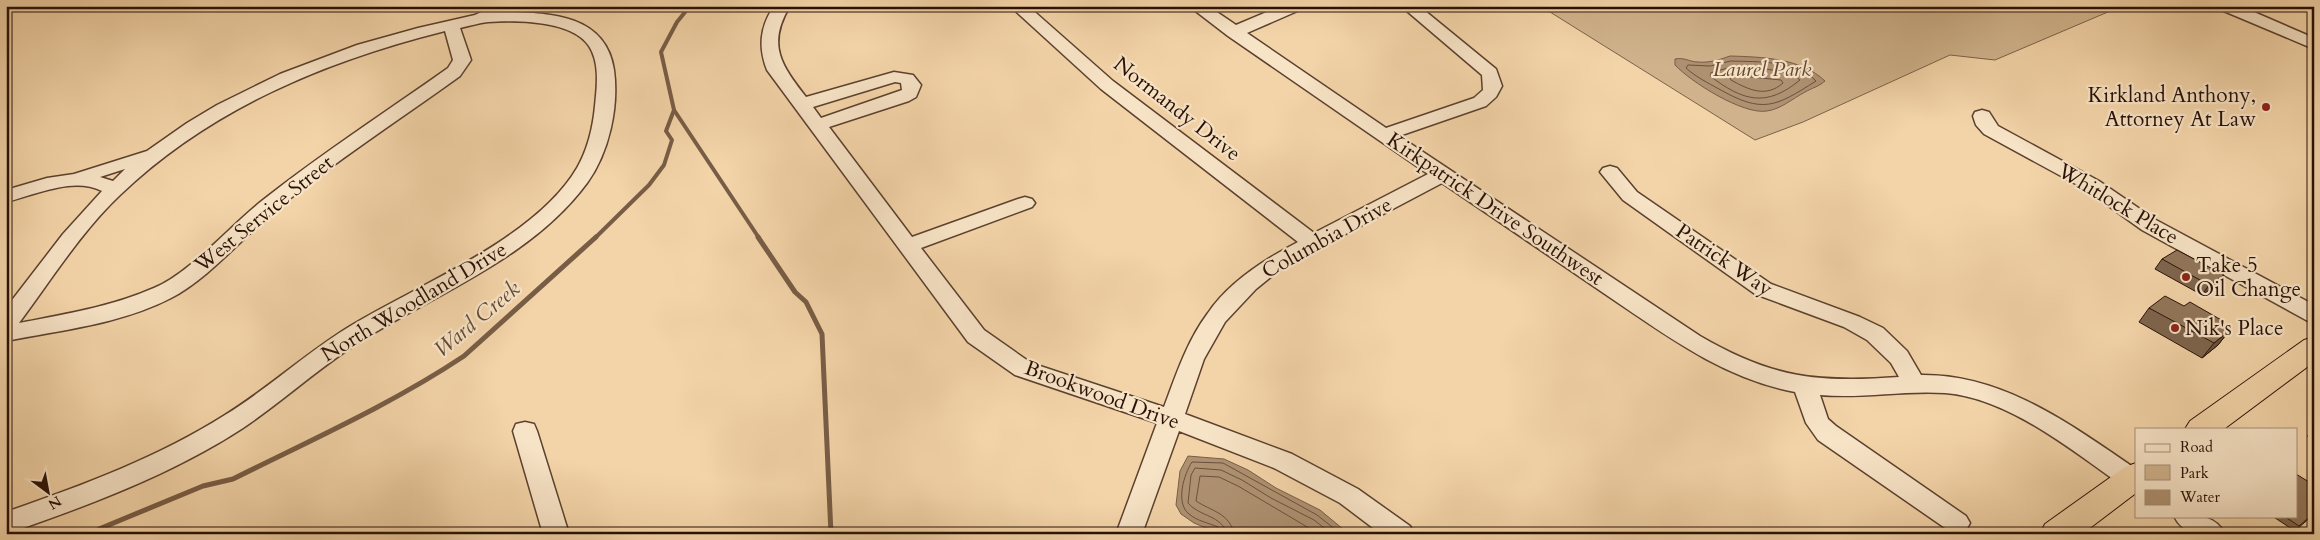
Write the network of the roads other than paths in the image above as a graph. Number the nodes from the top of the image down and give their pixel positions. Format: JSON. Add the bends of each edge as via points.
{"nodes":[{"id":1,"x":782,"y":6,"type":"edge"},
{"id":2,"x":1018,"y":6,"type":"edge"},
{"id":3,"x":1197,"y":6,"type":"edge"},
{"id":4,"x":1296,"y":6,"type":"edge"},
{"id":5,"x":1409,"y":6,"type":"edge"},
{"id":6,"x":2225,"y":6,"type":"edge"},
{"id":7,"x":497,"y":12,"type":"edge"},
{"id":8,"x":451,"y":25,"type":"junction"},
{"id":9,"x":1234,"y":32,"type":"junction"},
{"id":10,"x":2314,"y":44,"type":"edge"},
{"id":11,"x":802,"y":104,"type":"junction"},
{"id":12,"x":1982,"y":116,"type":"dead end"},
{"id":13,"x":817,"y":125,"type":"junction"},
{"id":14,"x":1384,"y":135,"type":"junction"},
{"id":15,"x":158,"y":152,"type":"junction"},
{"id":16,"x":1610,"y":172,"type":"dead end"},
{"id":17,"x":1443,"y":174,"type":"junction"},
{"id":18,"x":79,"y":177,"type":"junction"},
{"id":19,"x":115,"y":190,"type":"junction"},
{"id":20,"x":6,"y":196,"type":"edge"},
{"id":21,"x":1025,"y":202,"type":"dead end"},
{"id":22,"x":1312,"y":242,"type":"junction"},
{"id":23,"x":907,"y":246,"type":"junction"},
{"id":24,"x":2314,"y":315,"type":"edge"},
{"id":25,"x":6,"y":324,"type":"edge"},
{"id":26,"x":6,"y":333,"type":"edge"},
{"id":27,"x":2314,"y":347,"type":"edge"},
{"id":28,"x":1915,"y":385,"type":"junction"},
{"id":29,"x":1805,"y":387,"type":"junction"},
{"id":30,"x":1172,"y":419,"type":"junction"},
{"id":31,"x":2202,"y":428,"type":"edge"},
{"id":32,"x":525,"y":432,"type":"dead end"},
{"id":33,"x":2135,"y":479,"type":"edge"},
{"id":34,"x":2189,"y":518,"type":"edge"},
{"id":35,"x":1957,"y":522,"type":"dead end"},
{"id":36,"x":6,"y":523,"type":"edge"},
{"id":37,"x":556,"y":534,"type":"edge"},
{"id":38,"x":1129,"y":534,"type":"edge"},
{"id":39,"x":1401,"y":534,"type":"edge"},
{"id":40,"x":2057,"y":534,"type":"edge"},
{"id":41,"x":2212,"y":534,"type":"edge"}],
"edges":[{"from":1,"to":11,"type":"street","name":"Brookwood Drive","via":[[768,35],[770,57]]},
{"from":2,"to":22,"type":"street","name":"Normandy Drive","via":[[1107,85]]},
{"from":3,"to":9,"type":"street","name":"Kirkpatrick Drive Southwest"},
{"from":4,"to":9,"type":"street"},
{"from":5,"to":14,"type":"street","via":[[1490,73],[1493,88],[1490,95],[1480,102]]},
{"from":6,"to":10,"type":"street"},
{"from":7,"to":8,"type":"street","name":"North Woodland Drive"},
{"from":7,"to":36,"type":"street","name":"North Woodland Drive","via":[[565,23],[591,37],[601,50],[606,73],[598,148],[580,179],[552,209],[497,253],[358,333],[235,420],[194,444],[116,483]]},
{"from":8,"to":15,"type":"street","name":"North Woodland Drive","via":[[350,54],[286,78],[209,118]]},
{"from":8,"to":26,"type":"street","name":"West Service Street","via":[[462,60],[454,72],[304,178],[176,285],[149,300],[114,312]]},
{"from":9,"to":14,"type":"street","name":"Kirkpatrick Drive Southwest"},
{"from":11,"to":13,"type":"street","name":"Brookwood Drive"},
{"from":11,"to":13,"type":"street","via":[[894,77],[907,79],[912,85],[910,93],[903,97]]},
{"from":12,"to":24,"type":"street","name":"Whitlock Place","via":[[1990,130],[2092,185],[2149,225]]},
{"from":13,"to":23,"type":"street","name":"Brookwood Drive"},
{"from":14,"to":17,"type":"street","name":"Kirkpatrick Drive Southwest"},
{"from":15,"to":18,"type":"street"},
{"from":15,"to":19,"type":"street"},
{"from":16,"to":28,"type":"street","name":"Patrick Way","via":[[1630,196],[1763,289],[1852,322],[1874,334],[1899,357]]},
{"from":17,"to":22,"type":"street","name":"Columbia Drive"},
{"from":17,"to":29,"type":"street","name":"Kirkpatrick Drive Southwest","via":[[1704,349],[1746,371]]},
{"from":18,"to":19,"type":"street","via":[[104,183]]},
{"from":18,"to":20,"type":"street"},
{"from":19,"to":25,"type":"street","via":[[72,238]]},
{"from":21,"to":23,"type":"street"},
{"from":22,"to":30,"type":"street","name":"Columbia Drive","via":[[1276,262],[1248,284],[1216,317],[1193,359]]},
{"from":23,"to":30,"type":"street","name":"Brookwood Drive","via":[[976,336],[1022,369]]},
{"from":27,"to":31,"type":"highway"},
{"from":28,"to":29,"type":"street","name":"Kirkpatrick Drive Southwest"},
{"from":28,"to":33,"type":"street","name":"Kirkpatrick Drive Southwest","via":[[1964,387],[2004,400]]},
{"from":29,"to":35,"type":"street","via":[[1818,423],[1827,433]]},
{"from":30,"to":38,"type":"street","name":"Columbia Drive"},
{"from":30,"to":39,"type":"street","name":"Brookwood Drive","via":[[1283,461],[1349,496]]},
{"from":32,"to":37,"type":"street"},
{"from":33,"to":40,"type":"highway"},
{"from":34,"to":41,"type":"street"}]}
